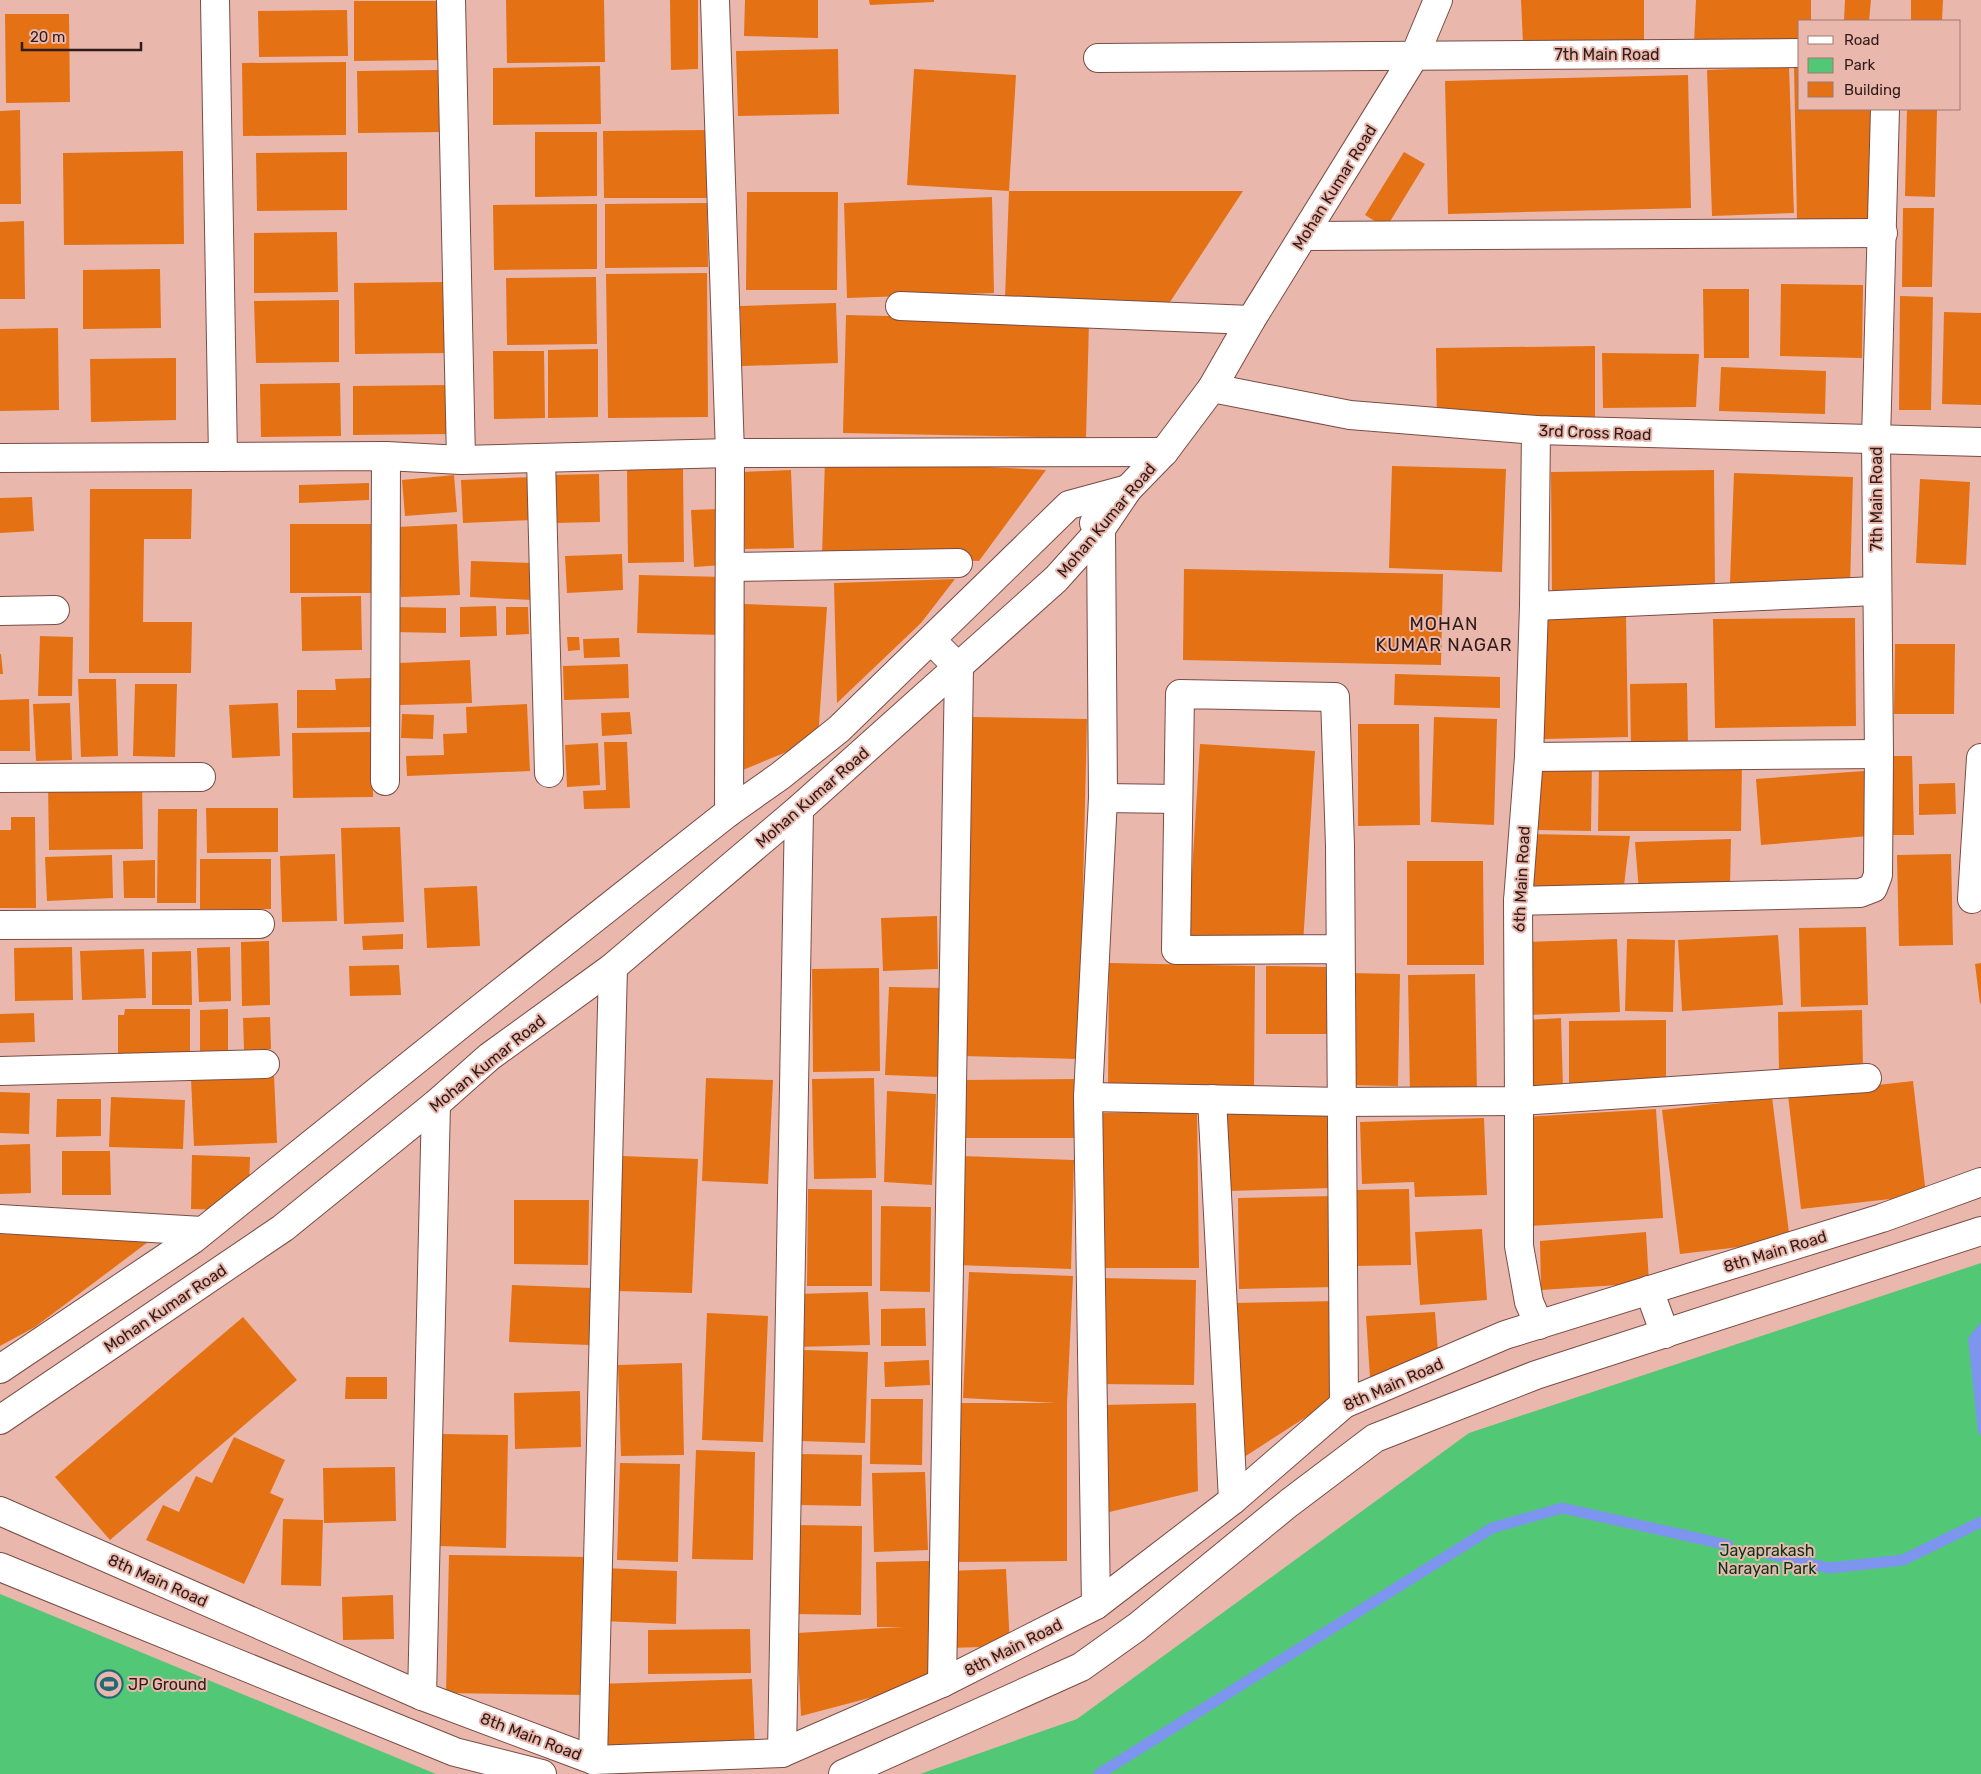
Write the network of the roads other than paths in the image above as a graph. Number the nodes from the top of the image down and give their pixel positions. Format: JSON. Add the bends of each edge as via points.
{"nodes":[{"id":1,"x":215,"y":0,"type":"edge"},
{"id":2,"x":451,"y":0,"type":"edge"},
{"id":3,"x":715,"y":0,"type":"edge"},
{"id":4,"x":1438,"y":0,"type":"edge"},
{"id":5,"x":1798,"y":54,"type":"edge"},
{"id":6,"x":1414,"y":55,"type":"junction"},
{"id":7,"x":1098,"y":58,"type":"dead end"},
{"id":8,"x":1885,"y":110,"type":"edge"},
{"id":9,"x":1883,"y":234,"type":"junction"},
{"id":10,"x":1304,"y":236,"type":"junction"},
{"id":11,"x":900,"y":306,"type":"dead end"},
{"id":12,"x":1251,"y":320,"type":"junction"},
{"id":13,"x":1212,"y":388,"type":"junction"},
{"id":14,"x":1536,"y":430,"type":"junction"},
{"id":15,"x":1876,"y":440,"type":"junction"},
{"id":16,"x":1981,"y":442,"type":"edge"},
{"id":17,"x":1164,"y":452,"type":"junction"},
{"id":18,"x":730,"y":453,"type":"junction"},
{"id":19,"x":386,"y":456,"type":"junction"},
{"id":20,"x":223,"y":457,"type":"junction"},
{"id":21,"x":0,"y":458,"type":"edge"},
{"id":22,"x":541,"y":459,"type":"junction"},
{"id":23,"x":461,"y":460,"type":"junction"},
{"id":24,"x":1128,"y":489,"type":"junction"},
{"id":25,"x":1069,"y":505,"type":"junction"},
{"id":26,"x":1101,"y":529,"type":"junction"},
{"id":27,"x":958,"y":563,"type":"dead end"},
{"id":28,"x":730,"y":567,"type":"junction"},
{"id":29,"x":1876,"y":591,"type":"junction"},
{"id":30,"x":1534,"y":606,"type":"junction"},
{"id":31,"x":56,"y":610,"type":"dead end"},
{"id":32,"x":0,"y":611,"type":"edge"},
{"id":33,"x":931,"y":640,"type":"junction"},
{"id":34,"x":959,"y":668,"type":"junction"},
{"id":35,"x":1879,"y":754,"type":"junction"},
{"id":36,"x":1529,"y":757,"type":"junction"},
{"id":37,"x":1981,"y":758,"type":"edge"},
{"id":38,"x":548,"y":773,"type":"dead end"},
{"id":39,"x":201,"y":776,"type":"dead end"},
{"id":40,"x":0,"y":778,"type":"edge"},
{"id":41,"x":385,"y":781,"type":"dead end"},
{"id":42,"x":1103,"y":798,"type":"junction"},
{"id":43,"x":1178,"y":799,"type":"junction"},
{"id":44,"x":799,"y":809,"type":"junction"},
{"id":45,"x":729,"y":812,"type":"junction"},
{"id":46,"x":1972,"y":899,"type":"dead end"},
{"id":47,"x":1518,"y":901,"type":"junction"},
{"id":48,"x":260,"y":924,"type":"dead end"},
{"id":49,"x":0,"y":925,"type":"edge"},
{"id":50,"x":1340,"y":950,"type":"junction"},
{"id":51,"x":613,"y":967,"type":"junction"},
{"id":52,"x":265,"y":1064,"type":"dead end"},
{"id":53,"x":0,"y":1071,"type":"edge"},
{"id":54,"x":1867,"y":1078,"type":"dead end"},
{"id":55,"x":1088,"y":1097,"type":"junction"},
{"id":56,"x":1212,"y":1099,"type":"junction"},
{"id":57,"x":1519,"y":1101,"type":"junction"},
{"id":58,"x":1342,"y":1102,"type":"junction"},
{"id":59,"x":436,"y":1104,"type":"junction"},
{"id":60,"x":1981,"y":1182,"type":"edge"},
{"id":61,"x":0,"y":1220,"type":"edge"},
{"id":62,"x":202,"y":1231,"type":"junction"},
{"id":63,"x":1981,"y":1231,"type":"edge"},
{"id":64,"x":1649,"y":1290,"type":"junction"},
{"id":65,"x":1539,"y":1325,"type":"junction"},
{"id":66,"x":1665,"y":1334,"type":"junction"},
{"id":67,"x":0,"y":1369,"type":"edge"},
{"id":68,"x":1344,"y":1404,"type":"junction"},
{"id":69,"x":0,"y":1420,"type":"edge"},
{"id":70,"x":1233,"y":1500,"type":"junction"},
{"id":71,"x":0,"y":1511,"type":"edge"},
{"id":72,"x":0,"y":1567,"type":"edge"},
{"id":73,"x":1096,"y":1605,"type":"junction"},
{"id":74,"x":942,"y":1682,"type":"junction"},
{"id":75,"x":422,"y":1696,"type":"junction"},
{"id":76,"x":782,"y":1753,"type":"junction"},
{"id":77,"x":593,"y":1760,"type":"junction"},
{"id":78,"x":542,"y":1774,"type":"edge"},
{"id":79,"x":843,"y":1774,"type":"edge"}],
"edges":[{"from":1,"to":20,"type":"street"},
{"from":2,"to":23,"type":"street"},
{"from":3,"to":18,"type":"street"},
{"from":4,"to":6,"type":"street","name":"Mohan Kumar Road"},
{"from":5,"to":6,"type":"street","name":"7th Main Road"},
{"from":6,"to":7,"type":"street","name":"7th Main Road"},
{"from":6,"to":10,"type":"street","name":"Mohan Kumar Road"},
{"from":8,"to":9,"type":"street","name":"7th Main Road"},
{"from":9,"to":10,"type":"street"},
{"from":9,"to":15,"type":"street","name":"7th Main Road"},
{"from":10,"to":12,"type":"street","name":"Mohan Kumar Road"},
{"from":11,"to":12,"type":"street"},
{"from":12,"to":13,"type":"street","name":"Mohan Kumar Road"},
{"from":13,"to":14,"type":"street","name":"3rd Cross Road","via":[[1350,415]]},
{"from":13,"to":17,"type":"street","name":"Mohan Kumar Road"},
{"from":14,"to":15,"type":"street","name":"3rd Cross Road"},
{"from":14,"to":30,"type":"street","name":"6th Main Road"},
{"from":15,"to":16,"type":"street","name":"3rd Cross Road"},
{"from":15,"to":29,"type":"street","name":"7th Main Road"},
{"from":17,"to":18,"type":"street"},
{"from":17,"to":24,"type":"street","name":"Mohan Kumar Road"},
{"from":18,"to":22,"type":"street"},
{"from":18,"to":28,"type":"street"},
{"from":19,"to":20,"type":"street"},
{"from":19,"to":23,"type":"street"},
{"from":19,"to":41,"type":"street"},
{"from":20,"to":21,"type":"street"},
{"from":22,"to":23,"type":"street"},
{"from":22,"to":38,"type":"street"},
{"from":24,"to":25,"type":"street"},
{"from":24,"to":26,"type":"street","name":"Mohan Kumar Road"},
{"from":25,"to":26,"type":"street"},
{"from":25,"to":33,"type":"street"},
{"from":26,"to":34,"type":"street","name":"Mohan Kumar Road","via":[[1056,579]]},
{"from":26,"to":42,"type":"street"},
{"from":27,"to":28,"type":"street"},
{"from":28,"to":45,"type":"street"},
{"from":29,"to":30,"type":"street"},
{"from":29,"to":35,"type":"street","name":"7th Main Road"},
{"from":30,"to":36,"type":"street","name":"6th Main Road"},
{"from":31,"to":32,"type":"street"},
{"from":33,"to":34,"type":"street"},
{"from":33,"to":45,"type":"street","via":[[839,729]]},
{"from":34,"to":44,"type":"street","name":"Mohan Kumar Road"},
{"from":34,"to":74,"type":"street"},
{"from":35,"to":36,"type":"street"},
{"from":35,"to":47,"type":"street","name":"7th Main Road","via":[[1878,875],[1873,888],[1860,893]]},
{"from":36,"to":47,"type":"street","name":"6th Main Road"},
{"from":37,"to":46,"type":"street"},
{"from":39,"to":40,"type":"street"},
{"from":42,"to":43,"type":"street"},
{"from":42,"to":55,"type":"street"},
{"from":43,"to":50,"type":"street","via":[[1176,950]]},
{"from":43,"to":50,"type":"street","via":[[1180,694],[1335,697]]},
{"from":44,"to":51,"type":"street","name":"Mohan Kumar Road"},
{"from":44,"to":76,"type":"street"},
{"from":45,"to":62,"type":"street"},
{"from":47,"to":57,"type":"street","name":"6th Main Road"},
{"from":48,"to":49,"type":"street"},
{"from":50,"to":58,"type":"street"},
{"from":51,"to":59,"type":"street","name":"Mohan Kumar Road","via":[[489,1057]]},
{"from":51,"to":77,"type":"street"},
{"from":52,"to":53,"type":"street"},
{"from":54,"to":57,"type":"street"},
{"from":55,"to":56,"type":"street"},
{"from":55,"to":73,"type":"street"},
{"from":56,"to":58,"type":"street"},
{"from":56,"to":70,"type":"street"},
{"from":57,"to":58,"type":"street"},
{"from":57,"to":65,"type":"street","name":"6th Main Road","via":[[1519,1246],[1529,1302]]},
{"from":58,"to":68,"type":"street"},
{"from":59,"to":69,"type":"street","name":"Mohan Kumar Road","via":[[283,1228]]},
{"from":59,"to":75,"type":"street"},
{"from":60,"to":64,"type":"street","name":"8th Main Road","via":[[1882,1218]]},
{"from":61,"to":62,"type":"street"},
{"from":62,"to":67,"type":"street"},
{"from":63,"to":66,"type":"street"},
{"from":64,"to":65,"type":"street","name":"8th Main Road"},
{"from":64,"to":66,"type":"street"},
{"from":65,"to":68,"type":"street","name":"8th Main Road","via":[[1505,1336]]},
{"from":66,"to":79,"type":"street","via":[[1536,1375],[1375,1438],[1289,1503],[1137,1628],[1081,1667]]},
{"from":68,"to":70,"type":"street","name":"8th Main Road"},
{"from":70,"to":73,"type":"street","name":"8th Main Road"},
{"from":71,"to":75,"type":"street","name":"8th Main Road"},
{"from":72,"to":78,"type":"street","via":[[455,1752]]},
{"from":73,"to":74,"type":"street","name":"8th Main Road"},
{"from":74,"to":76,"type":"street","name":"8th Main Road"},
{"from":75,"to":77,"type":"street","name":"8th Main Road"},
{"from":76,"to":77,"type":"street","name":"8th Main Road"}]}
